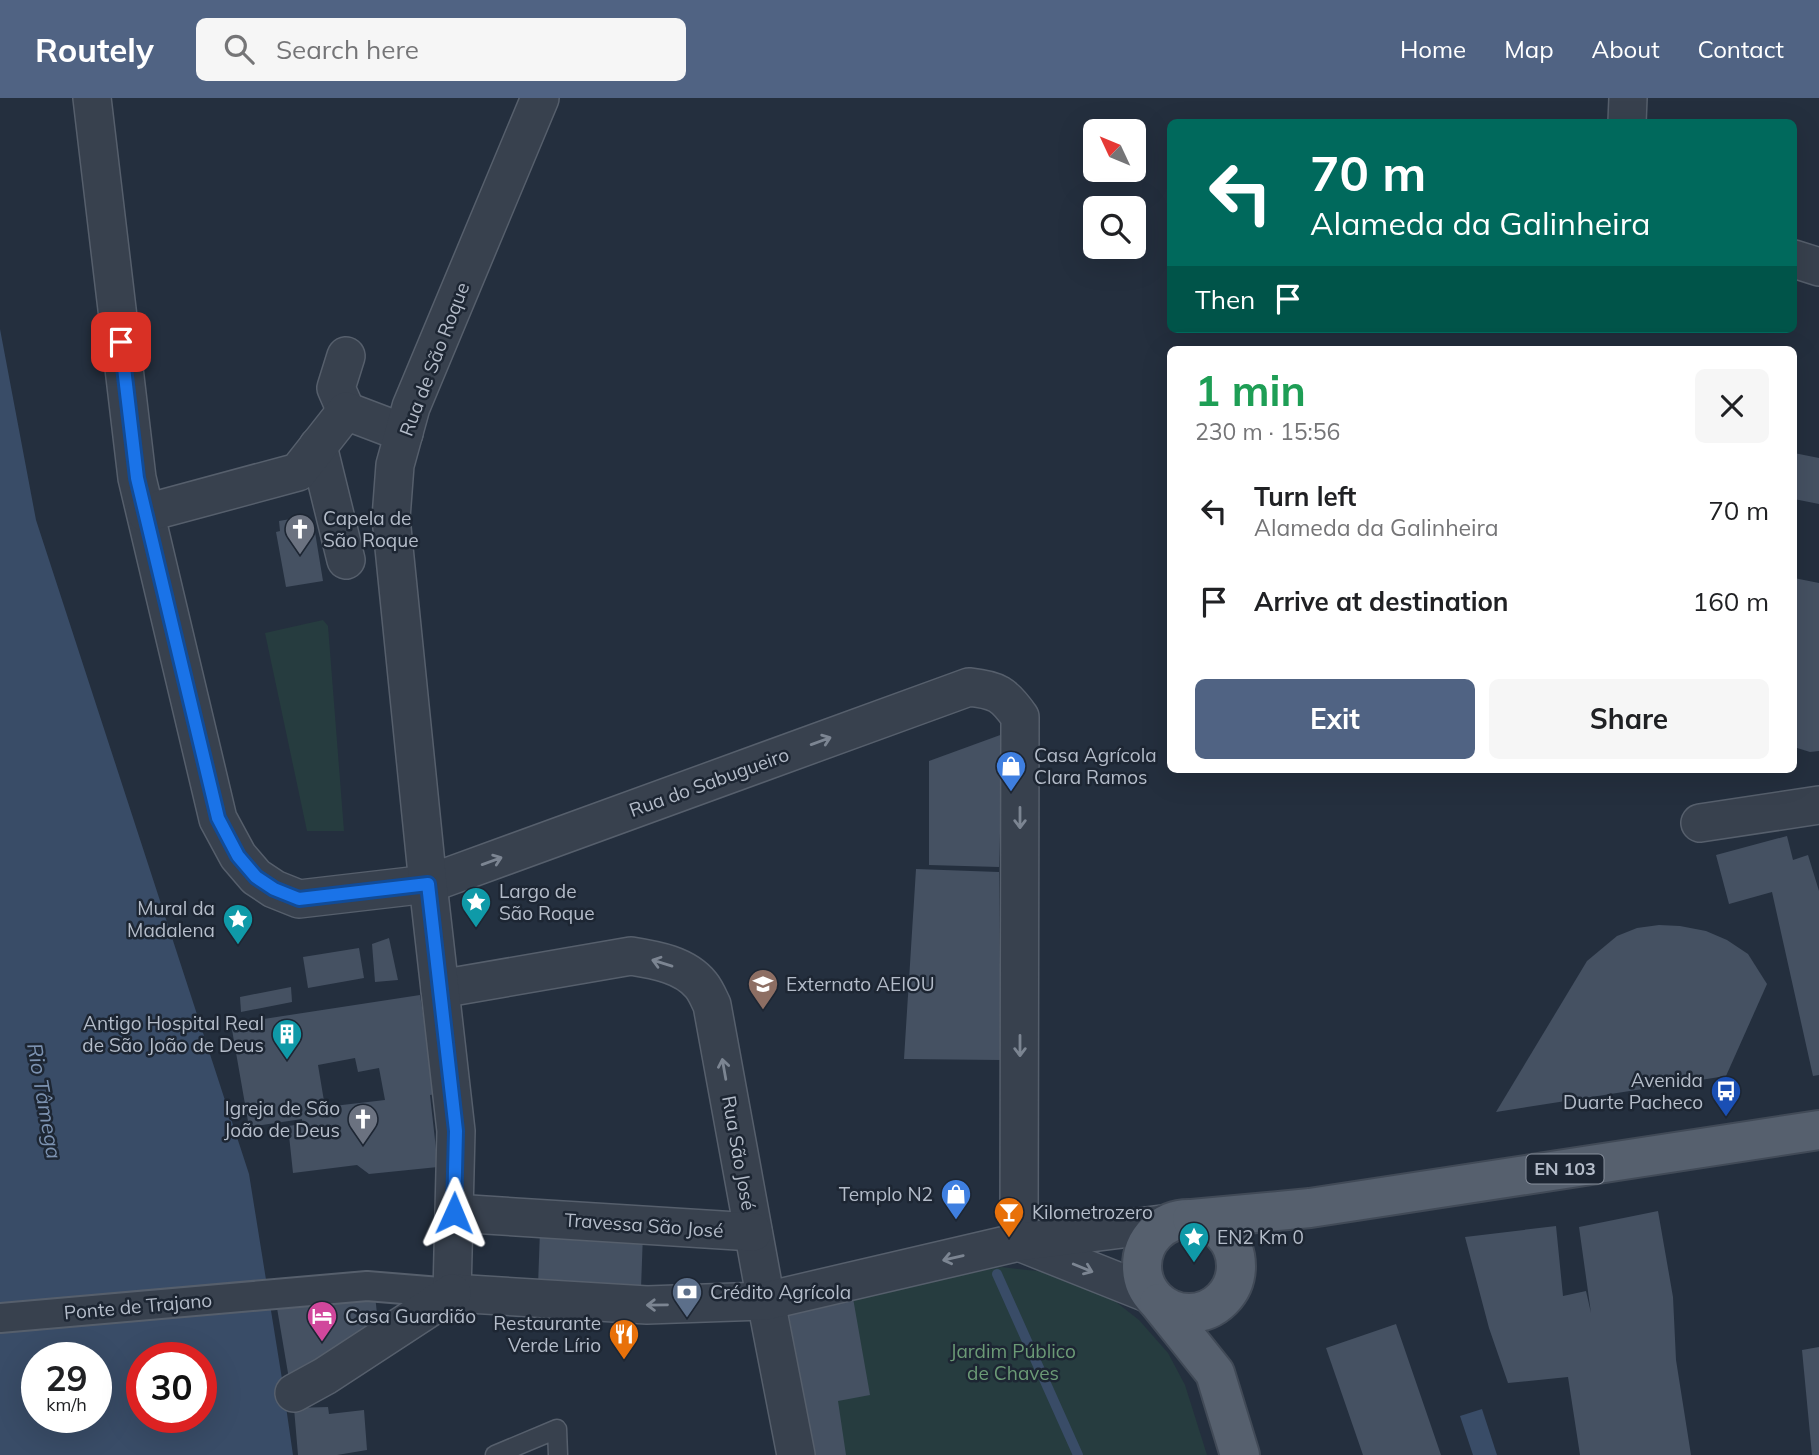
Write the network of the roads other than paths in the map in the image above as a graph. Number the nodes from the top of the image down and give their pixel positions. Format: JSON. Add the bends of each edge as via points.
{"nodes":[{"id":1,"x":92,"y":98,"type":"edge"},
{"id":2,"x":540,"y":98,"type":"edge"},
{"id":3,"x":1628,"y":98,"type":"edge"},
{"id":4,"x":1627,"y":119,"type":"edge"},
{"id":5,"x":1797,"y":260,"type":"edge"},
{"id":6,"x":1819,"y":267,"type":"edge"},
{"id":7,"x":346,"y":356,"type":"dead end"},
{"id":8,"x":346,"y":411,"type":"junction"},
{"id":9,"x":404,"y":433,"type":"junction"},
{"id":10,"x":318,"y":446,"type":"junction"},
{"id":11,"x":146,"y":513,"type":"junction"},
{"id":12,"x":346,"y":561,"type":"dead end"},
{"id":13,"x":1819,"y":805,"type":"edge"},
{"id":14,"x":1700,"y":823,"type":"dead end"},
{"id":15,"x":428,"y":884,"type":"junction"},
{"id":16,"x":440,"y":989,"type":"junction"},
{"id":17,"x":1819,"y":1130,"type":"edge"},
{"id":18,"x":1310,"y":1208,"type":"junction"},
{"id":19,"x":454,"y":1213,"type":"junction"},
{"id":20,"x":1181,"y":1221,"type":"junction"},
{"id":21,"x":753,"y":1232,"type":"junction"},
{"id":22,"x":1019,"y":1242,"type":"junction"},
{"id":23,"x":1234,"y":1279,"type":"junction"},
{"id":24,"x":452,"y":1293,"type":"junction"},
{"id":25,"x":1155,"y":1299,"type":"junction"},
{"id":26,"x":766,"y":1301,"type":"junction"},
{"id":27,"x":0,"y":1318,"type":"edge"},
{"id":28,"x":1215,"y":1373,"type":"junction"},
{"id":29,"x":294,"y":1393,"type":"dead end"},
{"id":30,"x":495,"y":1455,"type":"edge"},
{"id":31,"x":558,"y":1455,"type":"edge"},
{"id":32,"x":796,"y":1455,"type":"edge"},
{"id":33,"x":1240,"y":1455,"type":"edge"}],
"edges":[{"from":1,"to":11,"type":"street","name":"Rua do Sabugueiro","via":[[137,478]]},
{"from":2,"to":9,"type":"street","name":"Rua de São Roque"},
{"from":3,"to":4,"type":"street"},
{"from":5,"to":6,"type":"street"},
{"from":7,"to":8,"type":"street","via":[[335,388]]},
{"from":8,"to":9,"type":"street"},
{"from":8,"to":10,"type":"street"},
{"from":9,"to":15,"type":"street","name":"Rua de São Roque","via":[[395,465],[391,518]]},
{"from":10,"to":11,"type":"street","via":[[298,472]]},
{"from":10,"to":12,"type":"street"},
{"from":11,"to":15,"type":"street","name":"Rua do Sabugueiro","via":[[218,818],[238,856],[256,877],[299,899]]},
{"from":13,"to":14,"type":"street"},
{"from":15,"to":16,"type":"street","name":"Rua de São Roque"},
{"from":15,"to":22,"type":"street","name":"Rua do Sabugueiro","one_way":true,"via":[[970,687],[992,689],[1020,716]]},
{"from":16,"to":19,"type":"street","name":"Rua de São Roque","via":[[456,1131]]},
{"from":21,"to":16,"type":"street","name":"Rua São José","one_way":true,"via":[[712,1005],[701,985],[683,970],[631,956]]},
{"from":17,"to":18,"type":"main road","number":"EN 103"},
{"from":18,"to":20,"type":"main road","number":"EN 103"},
{"from":18,"to":23,"type":"main road","number":"EN 103","via":[[1270,1234]]},
{"from":19,"to":21,"type":"street","name":"Travessa São José"},
{"from":19,"to":24,"type":"street","name":"Rua de São Roque"},
{"from":20,"to":22,"type":"street"},
{"from":20,"to":23,"type":"main road","via":[[1207,1222],[1220,1230],[1236,1256]]},
{"from":20,"to":25,"type":"main road","via":[[1158,1231],[1143,1255],[1145,1283]]},
{"from":21,"to":26,"type":"street","name":"Rua São José"},
{"from":22,"to":25,"type":"street","one_way":true},
{"from":22,"to":26,"type":"street","one_way":true},
{"from":23,"to":25,"type":"main road","via":[[1223,1298],[1199,1312],[1171,1310]]},
{"from":23,"to":28,"type":"main road"},
{"from":26,"to":24,"type":"street","one_way":true,"via":[[647,1305]]},
{"from":24,"to":27,"type":"street","name":"Ponte de Trajano","via":[[367,1286]]},
{"from":24,"to":29,"type":"street"},
{"from":25,"to":28,"type":"main road"},
{"from":26,"to":32,"type":"street","name":"Rua São José"},
{"from":28,"to":33,"type":"main road"},
{"from":30,"to":31,"type":"lane","via":[[557,1429]]}]}
